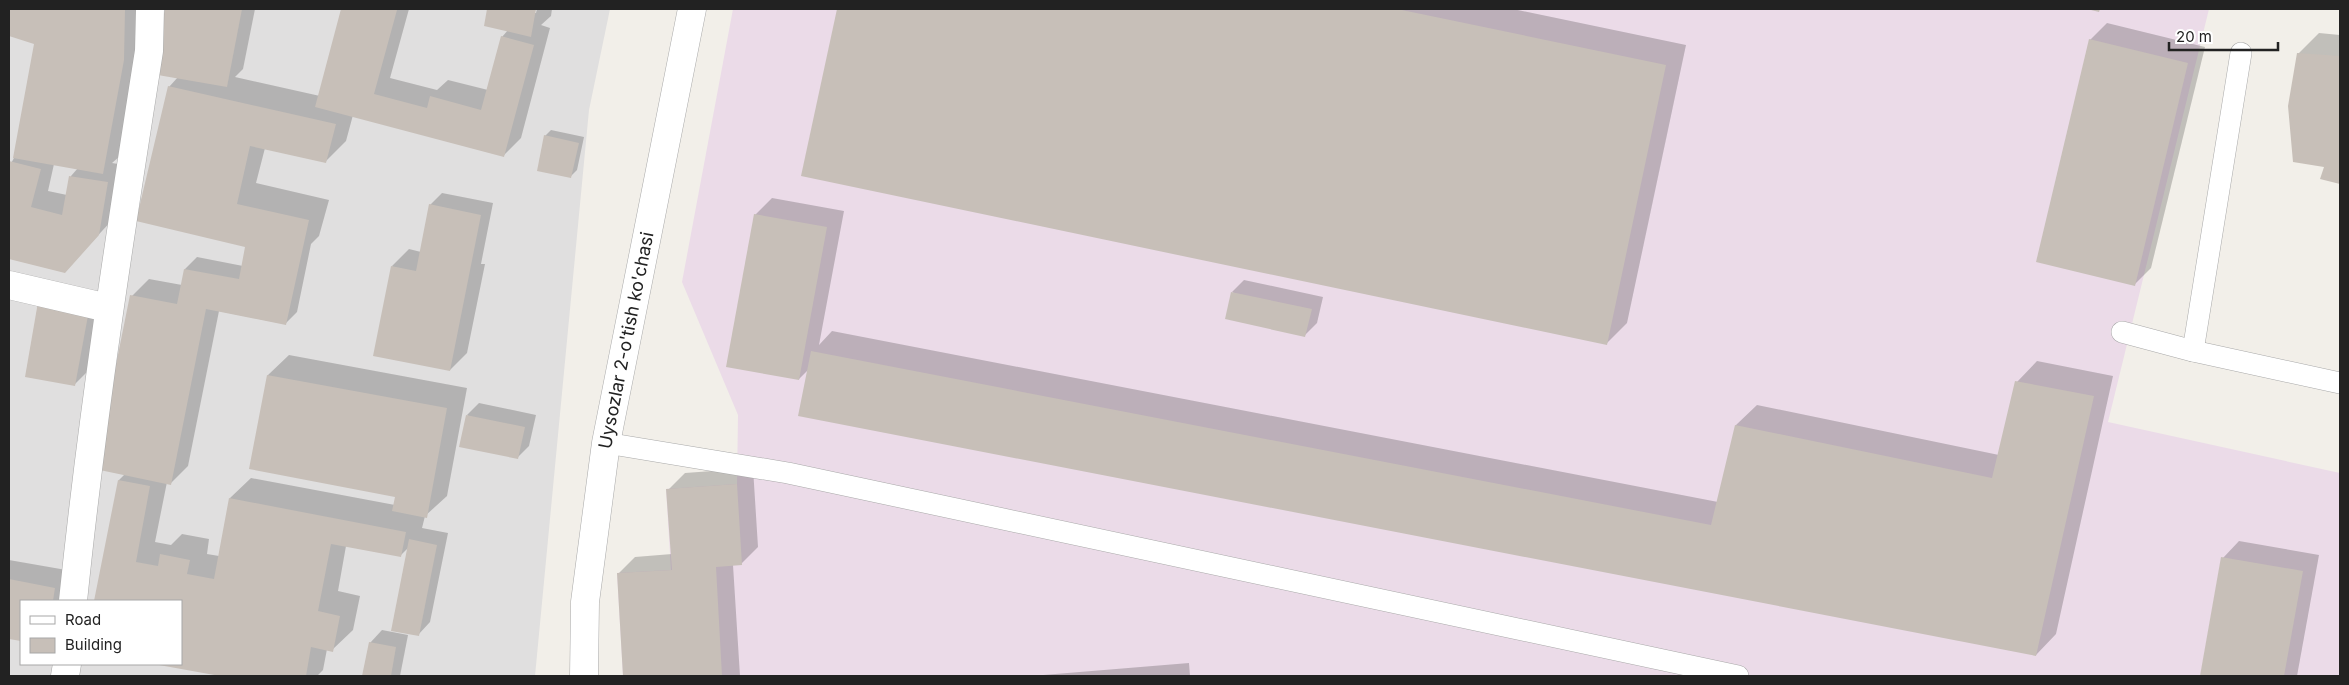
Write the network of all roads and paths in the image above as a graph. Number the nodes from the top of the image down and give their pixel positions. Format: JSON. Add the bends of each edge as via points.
{"nodes":[{"id":1,"x":150,"y":9,"type":"edge"},
{"id":2,"x":692,"y":9,"type":"edge"},
{"id":3,"x":2241,"y":53,"type":"dead end"},
{"id":4,"x":9,"y":285,"type":"edge"},
{"id":5,"x":108,"y":308,"type":"junction"},
{"id":6,"x":2122,"y":332,"type":"dead end"},
{"id":7,"x":2193,"y":351,"type":"junction"},
{"id":8,"x":2340,"y":382,"type":"edge"},
{"id":9,"x":606,"y":443,"type":"junction"},
{"id":10,"x":73,"y":600,"type":"edge"},
{"id":11,"x":584,"y":676,"type":"edge"},
{"id":12,"x":1738,"y":676,"type":"edge"}],
"edges":[{"from":1,"to":5,"type":"street","via":[[149,51]]},
{"from":2,"to":9,"type":"street","name":"Uysozlar 2-o'tish ko'chasi"},
{"from":3,"to":7,"type":"lane"},
{"from":4,"to":5,"type":"street"},
{"from":5,"to":10,"type":"street"},
{"from":6,"to":7,"type":"lane"},
{"from":7,"to":8,"type":"lane"},
{"from":9,"to":11,"type":"street","name":"Uysozlar 2-o'tish ko'chasi","via":[[585,602]]},
{"from":9,"to":12,"type":"lane","via":[[788,473]]}]}
